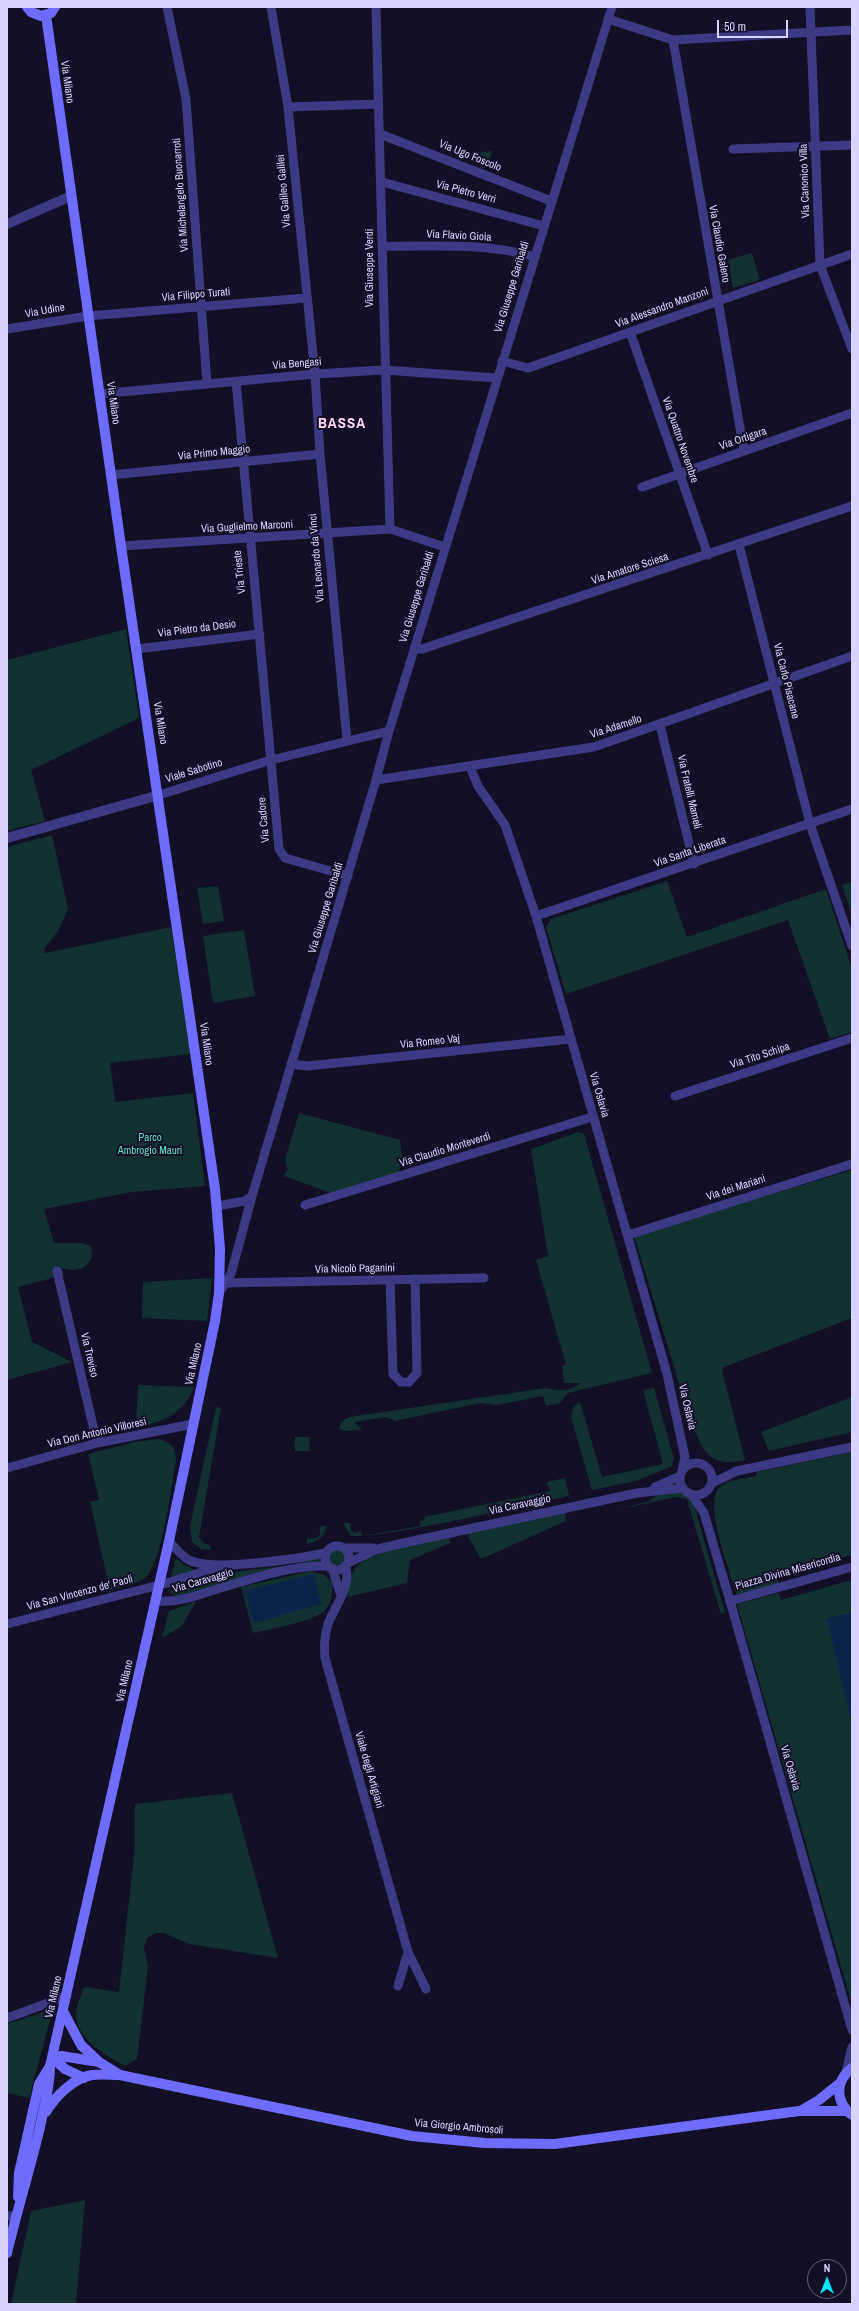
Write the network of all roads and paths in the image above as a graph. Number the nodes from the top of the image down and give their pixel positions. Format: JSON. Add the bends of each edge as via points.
{"nodes":[{"id":1,"x":27,"y":7,"type":"edge"},
{"id":2,"x":55,"y":7,"type":"edge"},
{"id":3,"x":167,"y":7,"type":"edge"},
{"id":4,"x":271,"y":7,"type":"edge"},
{"id":5,"x":376,"y":7,"type":"edge"},
{"id":6,"x":612,"y":7,"type":"edge"},
{"id":7,"x":810,"y":7,"type":"edge"},
{"id":8,"x":46,"y":15,"type":"junction"},
{"id":9,"x":608,"y":19,"type":"junction"},
{"id":10,"x":852,"y":30,"type":"edge"},
{"id":11,"x":811,"y":32,"type":"junction"},
{"id":12,"x":673,"y":40,"type":"junction"},
{"id":13,"x":378,"y":104,"type":"junction"},
{"id":14,"x":288,"y":107,"type":"junction"},
{"id":15,"x":380,"y":134,"type":"junction"},
{"id":16,"x":852,"y":145,"type":"edge"},
{"id":17,"x":816,"y":147,"type":"junction"},
{"id":18,"x":733,"y":149,"type":"dead end"},
{"id":19,"x":382,"y":182,"type":"junction"},
{"id":20,"x":71,"y":196,"type":"junction"},
{"id":21,"x":551,"y":201,"type":"junction"},
{"id":22,"x":7,"y":224,"type":"edge"},
{"id":23,"x":544,"y":226,"type":"junction"},
{"id":24,"x":382,"y":246,"type":"junction"},
{"id":25,"x":852,"y":254,"type":"edge"},
{"id":26,"x":534,"y":257,"type":"junction"},
{"id":27,"x":820,"y":265,"type":"junction"},
{"id":28,"x":306,"y":298,"type":"junction"},
{"id":29,"x":717,"y":301,"type":"junction"},
{"id":30,"x":202,"y":306,"type":"junction"},
{"id":31,"x":88,"y":316,"type":"junction"},
{"id":32,"x":7,"y":329,"type":"edge"},
{"id":33,"x":630,"y":332,"type":"junction"},
{"id":34,"x":852,"y":349,"type":"edge"},
{"id":35,"x":502,"y":361,"type":"junction"},
{"id":36,"x":384,"y":370,"type":"junction"},
{"id":37,"x":315,"y":374,"type":"junction"},
{"id":38,"x":497,"y":378,"type":"junction"},
{"id":39,"x":236,"y":381,"type":"junction"},
{"id":40,"x":207,"y":384,"type":"junction"},
{"id":41,"x":99,"y":394,"type":"junction"},
{"id":42,"x":852,"y":413,"type":"edge"},
{"id":43,"x":744,"y":451,"type":"junction"},
{"id":44,"x":320,"y":454,"type":"junction"},
{"id":45,"x":244,"y":462,"type":"junction"},
{"id":46,"x":680,"y":474,"type":"junction"},
{"id":47,"x":111,"y":475,"type":"junction"},
{"id":48,"x":642,"y":487,"type":"dead end"},
{"id":49,"x":852,"y":506,"type":"edge"},
{"id":50,"x":390,"y":529,"type":"junction"},
{"id":51,"x":327,"y":534,"type":"junction"},
{"id":52,"x":249,"y":539,"type":"junction"},
{"id":53,"x":739,"y":545,"type":"junction"},
{"id":54,"x":121,"y":546,"type":"junction"},
{"id":55,"x":445,"y":547,"type":"junction"},
{"id":56,"x":708,"y":555,"type":"junction"},
{"id":57,"x":260,"y":634,"type":"junction"},
{"id":58,"x":137,"y":649,"type":"junction"},
{"id":59,"x":414,"y":649,"type":"junction"},
{"id":60,"x":852,"y":656,"type":"edge"},
{"id":61,"x":773,"y":684,"type":"junction"},
{"id":62,"x":660,"y":725,"type":"junction"},
{"id":63,"x":389,"y":731,"type":"junction"},
{"id":64,"x":347,"y":740,"type":"junction"},
{"id":65,"x":271,"y":760,"type":"junction"},
{"id":66,"x":470,"y":767,"type":"junction"},
{"id":67,"x":376,"y":780,"type":"junction"},
{"id":68,"x":159,"y":795,"type":"junction"},
{"id":69,"x":852,"y":809,"type":"edge"},
{"id":70,"x":810,"y":824,"type":"junction"},
{"id":71,"x":7,"y":838,"type":"edge"},
{"id":72,"x":694,"y":864,"type":"junction"},
{"id":73,"x":348,"y":876,"type":"junction"},
{"id":74,"x":536,"y":916,"type":"junction"},
{"id":75,"x":852,"y":946,"type":"edge"},
{"id":76,"x":852,"y":1038,"type":"edge"},
{"id":77,"x":571,"y":1039,"type":"junction"},
{"id":78,"x":291,"y":1064,"type":"junction"},
{"id":79,"x":675,"y":1096,"type":"dead end"},
{"id":80,"x":592,"y":1117,"type":"junction"},
{"id":81,"x":852,"y":1164,"type":"edge"},
{"id":82,"x":252,"y":1196,"type":"junction"},
{"id":83,"x":217,"y":1206,"type":"junction"},
{"id":84,"x":305,"y":1206,"type":"dead end"},
{"id":85,"x":628,"y":1235,"type":"junction"},
{"id":86,"x":57,"y":1271,"type":"dead end"},
{"id":87,"x":484,"y":1278,"type":"dead end"},
{"id":88,"x":414,"y":1279,"type":"junction"},
{"id":89,"x":390,"y":1280,"type":"junction"},
{"id":90,"x":225,"y":1283,"type":"junction"},
{"id":91,"x":220,"y":1293,"type":"junction"},
{"id":92,"x":193,"y":1424,"type":"junction"},
{"id":93,"x":682,"y":1439,"type":"junction"},
{"id":94,"x":97,"y":1444,"type":"junction"},
{"id":95,"x":852,"y":1447,"type":"edge"},
{"id":96,"x":700,"y":1464,"type":"junction"},
{"id":97,"x":7,"y":1468,"type":"edge"},
{"id":98,"x":709,"y":1470,"type":"junction"},
{"id":99,"x":737,"y":1471,"type":"junction"},
{"id":100,"x":681,"y":1474,"type":"junction"},
{"id":101,"x":712,"y":1483,"type":"junction"},
{"id":102,"x":683,"y":1488,"type":"junction"},
{"id":103,"x":706,"y":1492,"type":"junction"},
{"id":104,"x":637,"y":1493,"type":"junction"},
{"id":105,"x":692,"y":1494,"type":"junction"},
{"id":106,"x":704,"y":1513,"type":"junction"},
{"id":107,"x":169,"y":1541,"type":"junction"},
{"id":108,"x":408,"y":1542,"type":"junction"},
{"id":109,"x":344,"y":1548,"type":"junction"},
{"id":110,"x":325,"y":1553,"type":"junction"},
{"id":111,"x":347,"y":1565,"type":"junction"},
{"id":112,"x":221,"y":1566,"type":"junction"},
{"id":113,"x":329,"y":1567,"type":"junction"},
{"id":114,"x":852,"y":1567,"type":"edge"},
{"id":115,"x":159,"y":1584,"type":"junction"},
{"id":116,"x":341,"y":1595,"type":"junction"},
{"id":117,"x":155,"y":1601,"type":"junction"},
{"id":118,"x":730,"y":1601,"type":"junction"},
{"id":119,"x":7,"y":1624,"type":"edge"},
{"id":120,"x":408,"y":1952,"type":"junction"},
{"id":121,"x":398,"y":1986,"type":"dead end"},
{"id":122,"x":426,"y":1990,"type":"dead end"},
{"id":123,"x":66,"y":1996,"type":"junction"},
{"id":124,"x":62,"y":2012,"type":"junction"},
{"id":125,"x":7,"y":2018,"type":"edge"},
{"id":126,"x":852,"y":2030,"type":"edge"},
{"id":127,"x":852,"y":2047,"type":"edge"},
{"id":128,"x":52,"y":2062,"type":"junction"},
{"id":129,"x":99,"y":2062,"type":"junction"},
{"id":130,"x":849,"y":2070,"type":"edge"},
{"id":131,"x":120,"y":2075,"type":"junction"},
{"id":132,"x":84,"y":2078,"type":"junction"},
{"id":133,"x":839,"y":2084,"type":"junction"},
{"id":134,"x":799,"y":2111,"type":"junction"},
{"id":135,"x":849,"y":2113,"type":"edge"},
{"id":136,"x":41,"y":2121,"type":"junction"},
{"id":137,"x":24,"y":2174,"type":"junction"},
{"id":138,"x":14,"y":2213,"type":"edge"},
{"id":139,"x":7,"y":2253,"type":"edge"}],
"edges":[{"from":1,"to":8,"type":"main road","via":[[35,15]]},
{"from":2,"to":8,"type":"main road"},
{"from":3,"to":30,"type":"street","name":"Via Michelangelo Buonarroti","via":[[186,99]]},
{"from":4,"to":14,"type":"street","name":"Via Galileo Galilei"},
{"from":5,"to":13,"type":"street","name":"Via Giuseppe Verdi"},
{"from":6,"to":9,"type":"street","name":"Via Giuseppe Garibaldi"},
{"from":7,"to":11,"type":"street","name":"Via Canonico Villa"},
{"from":8,"to":20,"type":"main road","name":"Via Milano"},
{"from":9,"to":12,"type":"street"},
{"from":9,"to":21,"type":"street","name":"Via Giuseppe Garibaldi"},
{"from":10,"to":11,"type":"street"},
{"from":11,"to":12,"type":"street"},
{"from":11,"to":17,"type":"street","name":"Via Canonico Villa"},
{"from":12,"to":29,"type":"street","name":"Via Claudio Galeno"},
{"from":13,"to":14,"type":"street"},
{"from":13,"to":15,"type":"street","name":"Via Giuseppe Verdi"},
{"from":14,"to":28,"type":"street","name":"Via Galileo Galilei"},
{"from":15,"to":19,"type":"street","name":"Via Giuseppe Verdi"},
{"from":15,"to":21,"type":"street","name":"Via Ugo Foscolo"},
{"from":16,"to":17,"type":"street"},
{"from":17,"to":18,"type":"street"},
{"from":17,"to":27,"type":"street","name":"Via Canonico Villa"},
{"from":19,"to":23,"type":"street","name":"Via Pietro Verri"},
{"from":19,"to":24,"type":"street","name":"Via Giuseppe Verdi"},
{"from":20,"to":22,"type":"street"},
{"from":20,"to":31,"type":"main road","name":"Via Milano"},
{"from":21,"to":23,"type":"street","name":"Via Giuseppe Garibaldi"},
{"from":23,"to":26,"type":"street","name":"Via Giuseppe Garibaldi"},
{"from":24,"to":26,"type":"street","name":"Via Flavio Gioia","via":[[480,247]]},
{"from":24,"to":36,"type":"street","name":"Via Giuseppe Verdi"},
{"from":25,"to":27,"type":"street","name":"Via Alessandro Manzoni"},
{"from":26,"to":35,"type":"street","name":"Via Giuseppe Garibaldi"},
{"from":27,"to":29,"type":"street","name":"Via Alessandro Manzoni"},
{"from":27,"to":34,"type":"street","name":"Via Canonico Villa"},
{"from":28,"to":30,"type":"street","name":"Via Filippo Turati"},
{"from":28,"to":37,"type":"street","name":"Via Galileo Galilei"},
{"from":29,"to":33,"type":"street","name":"Via Alessandro Manzoni"},
{"from":29,"to":43,"type":"street","name":"Via Claudio Galeno"},
{"from":30,"to":31,"type":"street","name":"Via Filippo Turati"},
{"from":30,"to":40,"type":"street","name":"Via Michelangelo Buonarroti"},
{"from":31,"to":32,"type":"street","name":"Via Udine"},
{"from":31,"to":41,"type":"main road","name":"Via Milano"},
{"from":33,"to":35,"type":"street","name":"Via Alessandro Manzoni","via":[[528,368]]},
{"from":33,"to":46,"type":"street","name":"Via Quattro Novembre"},
{"from":35,"to":38,"type":"street","name":"Via Giuseppe Garibaldi"},
{"from":36,"to":37,"type":"street","name":"Via Bengasi"},
{"from":36,"to":38,"type":"street","name":"Via Bengasi"},
{"from":36,"to":50,"type":"street","name":"Via Giuseppe Verdi"},
{"from":37,"to":39,"type":"street","name":"Via Bengasi"},
{"from":37,"to":44,"type":"street","name":"Via Leonardo da Vinci"},
{"from":38,"to":55,"type":"street","name":"Via Giuseppe Garibaldi"},
{"from":39,"to":40,"type":"street","name":"Via Bengasi"},
{"from":39,"to":45,"type":"street","name":"Via Trieste"},
{"from":40,"to":41,"type":"street","name":"Via Bengasi"},
{"from":41,"to":47,"type":"main road","name":"Via Milano"},
{"from":42,"to":43,"type":"street","name":"Via Ortigara"},
{"from":43,"to":46,"type":"street","name":"Via Ortigara"},
{"from":44,"to":45,"type":"street","name":"Via Primo Maggio"},
{"from":44,"to":51,"type":"street","name":"Via Leonardo da Vinci"},
{"from":45,"to":47,"type":"street","name":"Via Primo Maggio"},
{"from":45,"to":52,"type":"street","name":"Via Trieste"},
{"from":46,"to":48,"type":"street","name":"Via Ortigara"},
{"from":46,"to":56,"type":"street","name":"Via Quattro Novembre"},
{"from":47,"to":54,"type":"main road","name":"Via Milano"},
{"from":49,"to":53,"type":"street","name":"Via Amatore Sciesa"},
{"from":50,"to":51,"type":"street","name":"Via Guglielmo Marconi"},
{"from":50,"to":55,"type":"street","name":"Via Guglielmo Marconi"},
{"from":51,"to":52,"type":"street","name":"Via Guglielmo Marconi"},
{"from":51,"to":64,"type":"street","name":"Via Leonardo da Vinci"},
{"from":52,"to":54,"type":"street","name":"Via Guglielmo Marconi"},
{"from":52,"to":57,"type":"street","name":"Via Trieste"},
{"from":53,"to":56,"type":"street","name":"Via Amatore Sciesa"},
{"from":53,"to":61,"type":"street","name":"Via Carlo Pisacane"},
{"from":54,"to":58,"type":"main road","name":"Via Milano"},
{"from":55,"to":59,"type":"street","name":"Via Giuseppe Garibaldi"},
{"from":56,"to":59,"type":"street","name":"Via Amatore Sciesa","via":[[422,649]]},
{"from":57,"to":58,"type":"street","name":"Via Pietro da Desio"},
{"from":57,"to":65,"type":"street","name":"Via Trieste"},
{"from":58,"to":68,"type":"main road","name":"Via Milano"},
{"from":59,"to":63,"type":"street","name":"Via Giuseppe Garibaldi"},
{"from":60,"to":61,"type":"street","name":"Via Adamello"},
{"from":61,"to":62,"type":"street","name":"Via Adamello"},
{"from":61,"to":70,"type":"street","name":"Via Carlo Pisacane"},
{"from":62,"to":66,"type":"street","name":"Via Adamello","via":[[594,747]]},
{"from":62,"to":72,"type":"street","name":"Via Fratelli Mameli"},
{"from":63,"to":64,"type":"street","name":"Viale Sabotino"},
{"from":63,"to":67,"type":"street","name":"Via Giuseppe Garibaldi"},
{"from":64,"to":65,"type":"street","name":"Viale Sabotino"},
{"from":65,"to":68,"type":"street","name":"Viale Sabotino"},
{"from":65,"to":73,"type":"street","name":"Via Cadore","via":[[281,854],[285,858]]},
{"from":66,"to":67,"type":"street","name":"Via Adamello"},
{"from":66,"to":74,"type":"street","name":"Via Oslavia","via":[[478,786],[505,825],[512,840]]},
{"from":67,"to":73,"type":"street","name":"Via Giuseppe Garibaldi"},
{"from":68,"to":71,"type":"street","name":"Viale Sabotino"},
{"from":68,"to":83,"type":"main road","name":"Via Milano"},
{"from":69,"to":70,"type":"street","name":"Via Santa Liberata"},
{"from":70,"to":72,"type":"street","name":"Via Santa Liberata"},
{"from":70,"to":75,"type":"street"},
{"from":72,"to":74,"type":"street","name":"Via Santa Liberata"},
{"from":73,"to":78,"type":"street","name":"Via Giuseppe Garibaldi"},
{"from":74,"to":77,"type":"street","name":"Via Oslavia"},
{"from":76,"to":79,"type":"street","name":"Via Tito Schipa"},
{"from":77,"to":78,"type":"street","name":"Via Romeo Vaj","via":[[307,1066]]},
{"from":77,"to":80,"type":"street","name":"Via Oslavia"},
{"from":78,"to":82,"type":"street","name":"Via Giuseppe Garibaldi"},
{"from":80,"to":84,"type":"street","name":"Via Claudio Monteverdi"},
{"from":80,"to":85,"type":"street","name":"Via Oslavia"},
{"from":81,"to":85,"type":"street","name":"Via dei Mariani"},
{"from":82,"to":83,"type":"street","via":[[245,1201]]},
{"from":82,"to":90,"type":"street","name":"Via Giuseppe Garibaldi","via":[[231,1274]]},
{"from":83,"to":91,"type":"main road","name":"Via Milano"},
{"from":85,"to":93,"type":"street","name":"Via Oslavia","via":[[667,1374]]},
{"from":86,"to":94,"type":"street","name":"Via Treviso"},
{"from":87,"to":88,"type":"street","name":"Via Nicolò Paganini"},
{"from":88,"to":89,"type":"street","name":"Via Nicolò Paganini"},
{"from":88,"to":89,"type":"street","via":[[416,1373],[410,1382],[401,1382],[393,1374]]},
{"from":89,"to":90,"type":"street","name":"Via Nicolò Paganini"},
{"from":90,"to":91,"type":"street","name":"Via Giuseppe Garibaldi"},
{"from":91,"to":92,"type":"main road","name":"Via Milano"},
{"from":92,"to":94,"type":"street","name":"Via Don Antonio Villoresi"},
{"from":92,"to":107,"type":"main road","name":"Via Milano"},
{"from":93,"to":96,"type":"street","name":"Via Oslavia"},
{"from":93,"to":100,"type":"street","name":"Via Oslavia","via":[[686,1462]]},
{"from":94,"to":97,"type":"street","name":"Via Don Antonio Villoresi"},
{"from":95,"to":99,"type":"street"},
{"from":96,"to":98,"type":"street"},
{"from":96,"to":100,"type":"street","via":[[690,1464]]},
{"from":98,"to":99,"type":"street"},
{"from":98,"to":101,"type":"street"},
{"from":99,"to":101,"type":"street"},
{"from":100,"to":102,"type":"street"},
{"from":100,"to":104,"type":"street","name":"Via Caravaggio"},
{"from":101,"to":103,"type":"street"},
{"from":102,"to":104,"type":"street","name":"Via Caravaggio"},
{"from":102,"to":105,"type":"street"},
{"from":103,"to":105,"type":"street"},
{"from":103,"to":106,"type":"street","name":"Via Oslavia"},
{"from":104,"to":108,"type":"street","name":"Via Caravaggio"},
{"from":105,"to":106,"type":"street","name":"Via Oslavia"},
{"from":106,"to":118,"type":"street","name":"Via Oslavia"},
{"from":107,"to":112,"type":"street","name":"Via Caravaggio","via":[[190,1561]]},
{"from":107,"to":115,"type":"main road","name":"Via Milano"},
{"from":108,"to":109,"type":"street","name":"Via Caravaggio","via":[[360,1549]]},
{"from":108,"to":111,"type":"street","name":"Via Caravaggio","via":[[378,1549]]},
{"from":109,"to":110,"type":"street","via":[[335,1546]]},
{"from":109,"to":111,"type":"street","via":[[349,1555]]},
{"from":110,"to":112,"type":"street","name":"Via Caravaggio"},
{"from":110,"to":113,"type":"street"},
{"from":111,"to":113,"type":"street","via":[[338,1570]]},
{"from":111,"to":116,"type":"street","name":"Viale degli Artigiani","via":[[346,1584]]},
{"from":112,"to":115,"type":"street","name":"Via Caravaggio"},
{"from":113,"to":116,"type":"street"},
{"from":113,"to":117,"type":"street","name":"Via Caravaggio","via":[[306,1566],[176,1602]]},
{"from":114,"to":118,"type":"street","name":"Piazza Divina Misericordia"},
{"from":115,"to":117,"type":"main road","name":"Via Milano"},
{"from":115,"to":119,"type":"street","name":"Via San Vincenzo de' Paoli"},
{"from":116,"to":120,"type":"street","name":"Viale degli Artigiani","via":[[325,1636],[325,1658]]},
{"from":117,"to":123,"type":"main road","name":"Via Milano"},
{"from":118,"to":126,"type":"street","name":"Via Oslavia"},
{"from":120,"to":121,"type":"street"},
{"from":120,"to":122,"type":"street","name":"Viale degli Artigiani"},
{"from":123,"to":124,"type":"main road","name":"Via Milano"},
{"from":123,"to":125,"type":"street"},
{"from":124,"to":128,"type":"main road","name":"Via Milano"},
{"from":124,"to":129,"type":"main road","name":"Via Giorgio Ambrosoli","via":[[81,2045]]},
{"from":127,"to":130,"type":"street"},
{"from":128,"to":129,"type":"main road","name":"Via Giorgio Ambrosoli","via":[[61,2056]]},
{"from":128,"to":132,"type":"main road"},
{"from":128,"to":136,"type":"main road","name":"Via Milano","via":[[50,2084]]},
{"from":128,"to":137,"type":"main road","name":"Via Milano","via":[[39,2084]]},
{"from":129,"to":131,"type":"main road","name":"Via Giorgio Ambrosoli"},
{"from":130,"to":133,"type":"main road","name":"Via Giorgio Ambrosoli"},
{"from":131,"to":132,"type":"main road","name":"Via Giorgio Ambrosoli","via":[[91,2075]]},
{"from":131,"to":134,"type":"main road","name":"Via Giorgio Ambrosoli","via":[[412,2136],[485,2143],[555,2144]]},
{"from":132,"to":136,"type":"main road","name":"Via Giorgio Ambrosoli","via":[[77,2080],[55,2099]]},
{"from":133,"to":134,"type":"main road","name":"Via Giorgio Ambrosoli","via":[[820,2100]]},
{"from":133,"to":135,"type":"main road","via":[[840,2098]]},
{"from":134,"to":135,"type":"main road","name":"Via Giorgio Ambrosoli"},
{"from":136,"to":137,"type":"main road","name":"Via Milano"},
{"from":137,"to":138,"type":"main road"},
{"from":138,"to":139,"type":"main road"}]}
